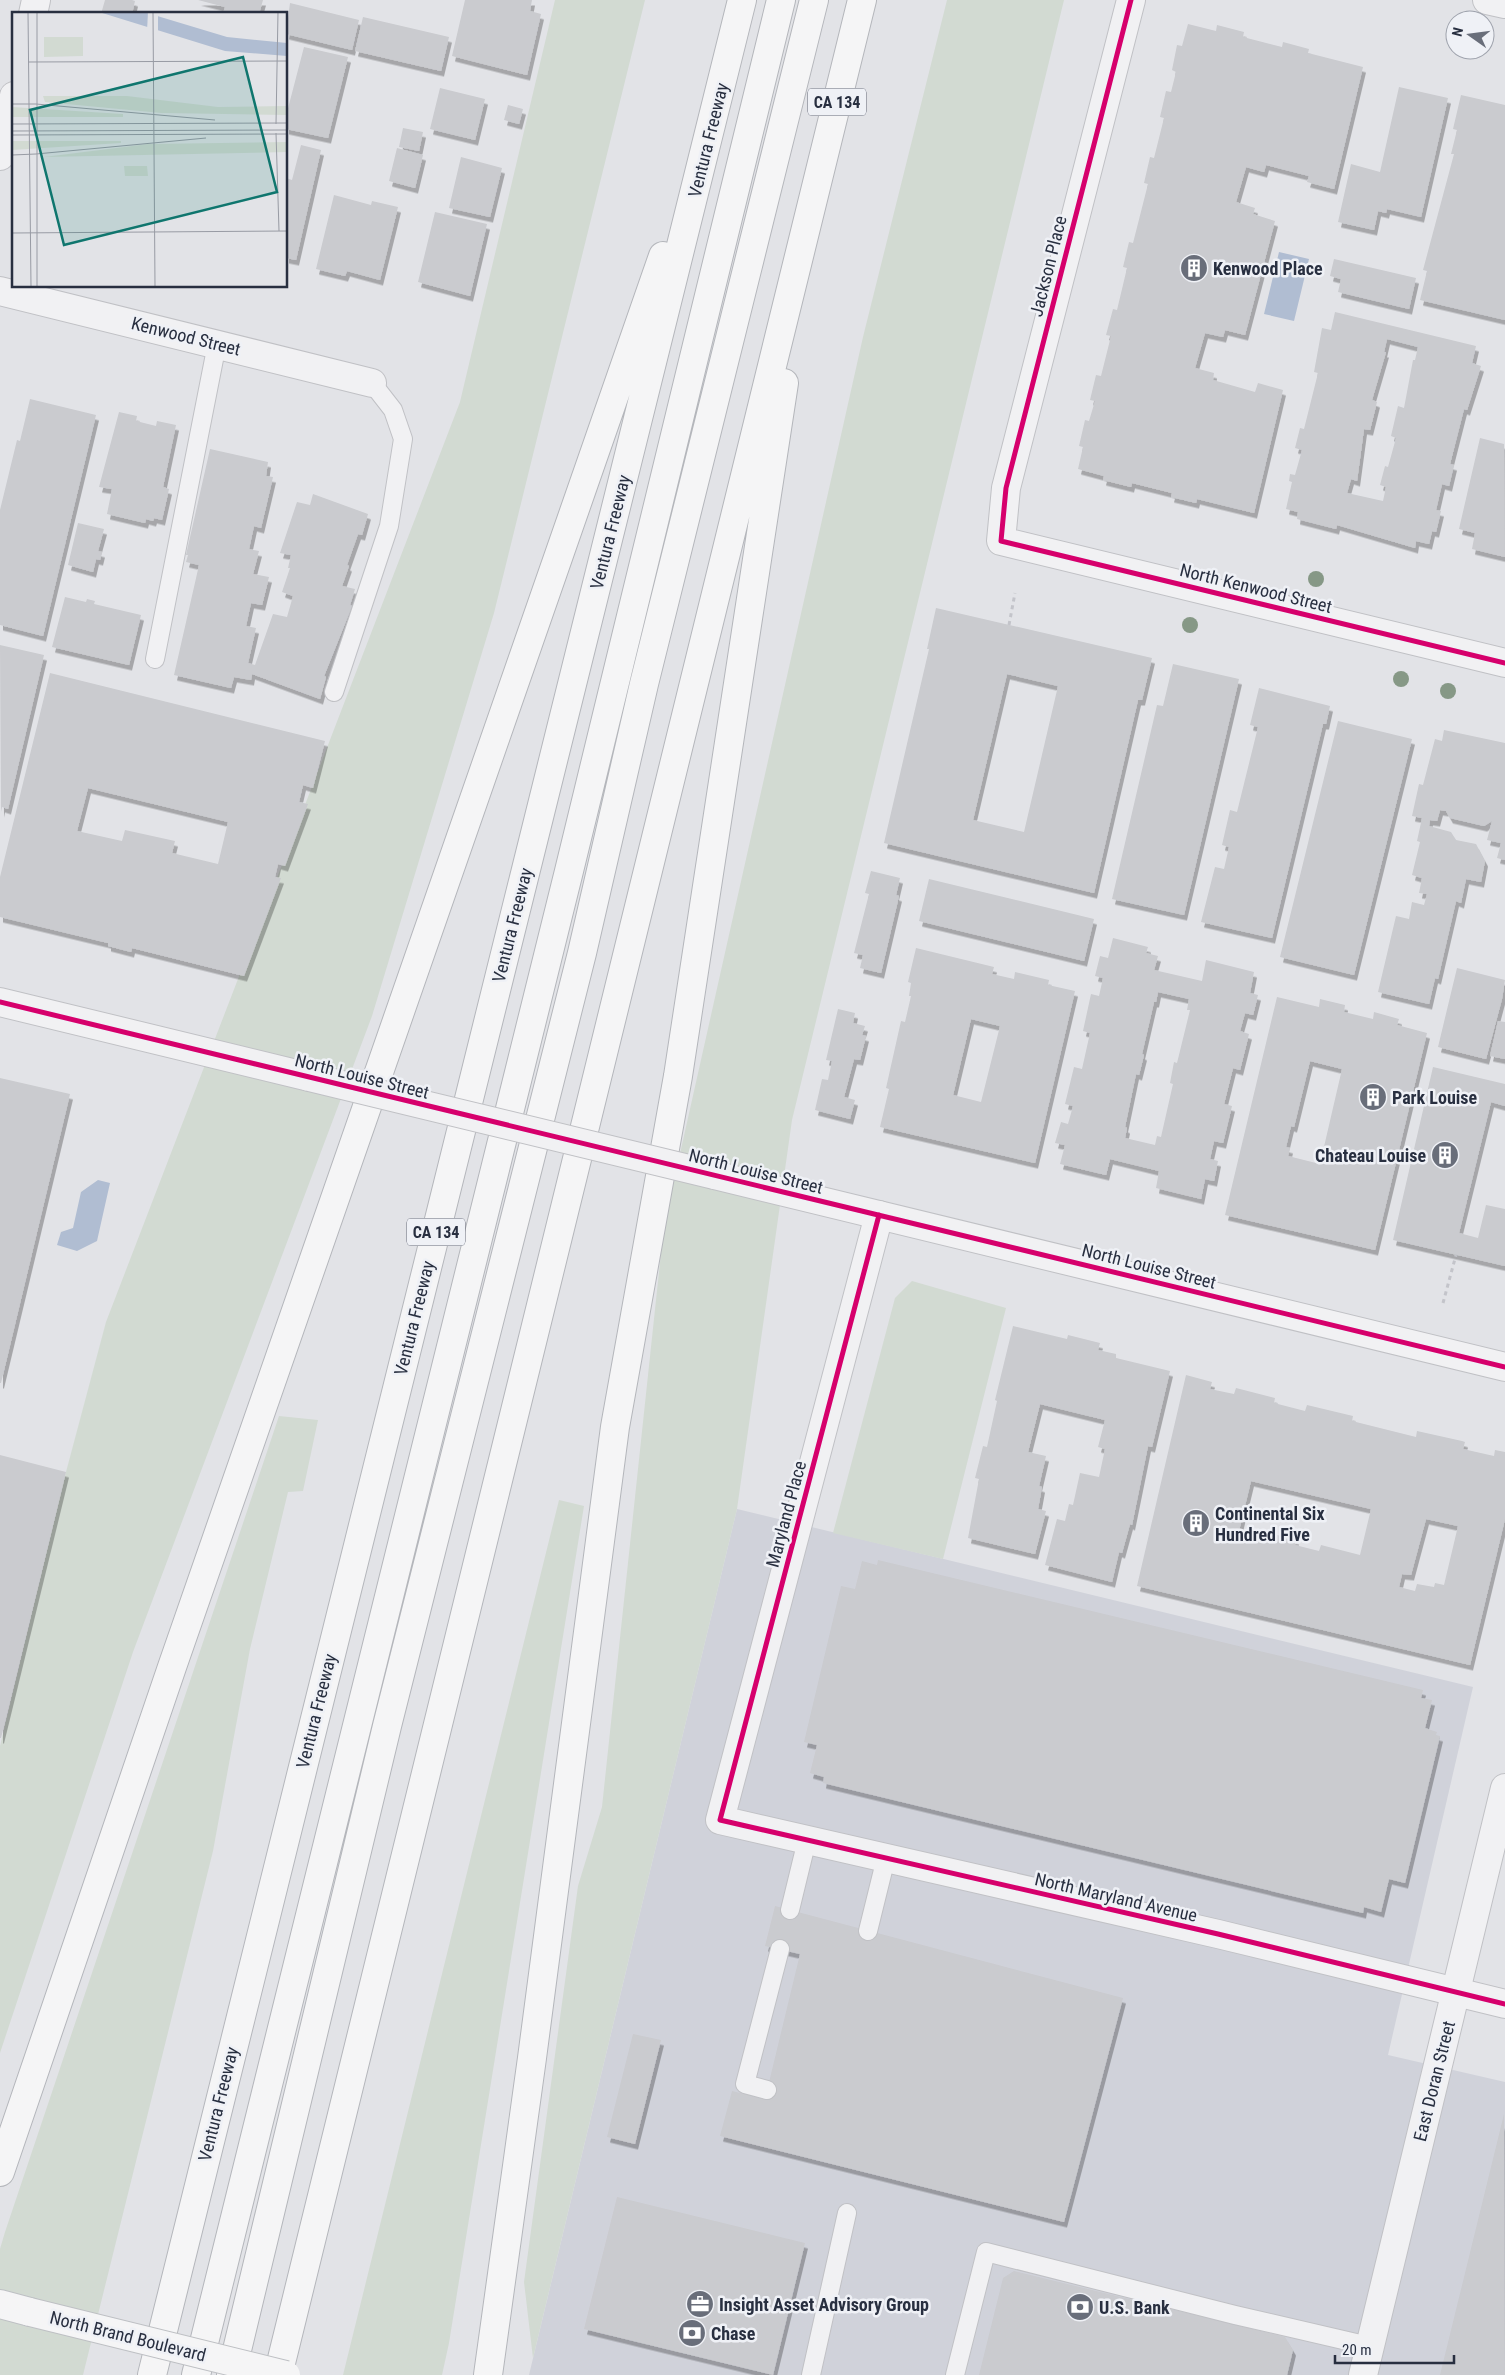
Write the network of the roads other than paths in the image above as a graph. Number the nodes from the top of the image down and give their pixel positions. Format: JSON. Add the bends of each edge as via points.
{"nodes":[{"id":1,"x":742,"y":0,"type":"edge"},
{"id":2,"x":781,"y":0,"type":"edge"},
{"id":3,"x":814,"y":0,"type":"edge"},
{"id":4,"x":862,"y":0,"type":"edge"},
{"id":5,"x":1131,"y":0,"type":"edge"},
{"id":6,"x":1487,"y":0,"type":"edge"},
{"id":7,"x":1505,"y":4,"type":"edge"},
{"id":8,"x":721,"y":89,"type":"junction"},
{"id":9,"x":12,"y":105,"type":"edge"},
{"id":10,"x":0,"y":156,"type":"edge"},
{"id":11,"x":812,"y":203,"type":"junction"},
{"id":12,"x":0,"y":291,"type":"edge"},
{"id":13,"x":217,"y":344,"type":"junction"},
{"id":14,"x":372,"y":382,"type":"joint"},
{"id":15,"x":1001,"y":541,"type":"joint"},
{"id":16,"x":155,"y":659,"type":"dead end"},
{"id":17,"x":1505,"y":663,"type":"edge"},
{"id":18,"x":334,"y":692,"type":"dead end"},
{"id":19,"x":0,"y":1002,"type":"edge"},
{"id":20,"x":879,"y":1215,"type":"junction"},
{"id":21,"x":1505,"y":1367,"type":"edge"},
{"id":22,"x":1505,"y":1788,"type":"edge"},
{"id":23,"x":720,"y":1820,"type":"joint"},
{"id":24,"x":807,"y":1840,"type":"junction"},
{"id":25,"x":886,"y":1858,"type":"junction"},
{"id":26,"x":790,"y":1910,"type":"dead end"},
{"id":27,"x":868,"y":1931,"type":"dead end"},
{"id":28,"x":780,"y":1949,"type":"dead end"},
{"id":29,"x":1456,"y":1991,"type":"junction"},
{"id":30,"x":1505,"y":2004,"type":"edge"},
{"id":31,"x":767,"y":2090,"type":"dead end"},
{"id":32,"x":0,"y":2172,"type":"edge"},
{"id":33,"x":847,"y":2213,"type":"dead end"},
{"id":34,"x":0,"y":2304,"type":"edge"},
{"id":35,"x":1370,"y":2346,"type":"junction"},
{"id":36,"x":152,"y":2375,"type":"edge"},
{"id":37,"x":196,"y":2375,"type":"edge"},
{"id":38,"x":231,"y":2375,"type":"edge"},
{"id":39,"x":278,"y":2375,"type":"edge"},
{"id":40,"x":286,"y":2375,"type":"edge"},
{"id":41,"x":488,"y":2375,"type":"edge"},
{"id":42,"x":811,"y":2375,"type":"edge"},
{"id":43,"x":955,"y":2375,"type":"edge"},
{"id":44,"x":1362,"y":2375,"type":"edge"}],
"edges":[{"from":1,"to":8,"type":"main road","name":"Ventura Freeway","number":"CA 134"},
{"from":2,"to":37,"type":"main road"},
{"from":3,"to":38,"type":"main road","via":[[644,684],[582,953],[386,1726]]},
{"from":4,"to":11,"type":"main road","number":"CA 134"},
{"from":5,"to":15,"type":"street","name":"Jackson Place","via":[[1006,488]]},
{"from":6,"to":7,"type":"street"},
{"from":8,"to":32,"type":"main road"},
{"from":8,"to":36,"type":"main road","name":"Ventura Freeway","number":"CA 134"},
{"from":9,"to":10,"type":"street"},
{"from":11,"to":39,"type":"main road","number":"CA 134"},
{"from":11,"to":41,"type":"main road","via":[[678,1076],[615,1427]]},
{"from":12,"to":13,"type":"street","name":"Kenwood Street"},
{"from":13,"to":14,"type":"street","name":"Kenwood Street"},
{"from":13,"to":16,"type":"lane"},
{"from":14,"to":18,"type":"lane","via":[[393,410],[403,440],[388,526]]},
{"from":15,"to":17,"type":"street","name":"North Kenwood Street"},
{"from":19,"to":20,"type":"street","name":"North Louise Street","bridge":true},
{"from":20,"to":21,"type":"street","name":"North Louise Street"},
{"from":20,"to":23,"type":"street","name":"Maryland Place"},
{"from":22,"to":29,"type":"street","name":"East Doran Street"},
{"from":23,"to":24,"type":"street","name":"North Maryland Avenue"},
{"from":24,"to":25,"type":"street","name":"North Maryland Avenue"},
{"from":24,"to":26,"type":"lane"},
{"from":25,"to":27,"type":"lane"},
{"from":25,"to":29,"type":"street","name":"North Maryland Avenue"},
{"from":28,"to":31,"type":"lane","via":[[745,2084]]},
{"from":29,"to":30,"type":"street","name":"North Maryland Avenue"},
{"from":29,"to":35,"type":"street","name":"East Doran Street"},
{"from":33,"to":42,"type":"lane"},
{"from":34,"to":40,"type":"main road","name":"North Brand Boulevard","bridge":true},
{"from":35,"to":43,"type":"lane","via":[[986,2252]]},
{"from":35,"to":44,"type":"street","name":"East Doran Street"}]}
